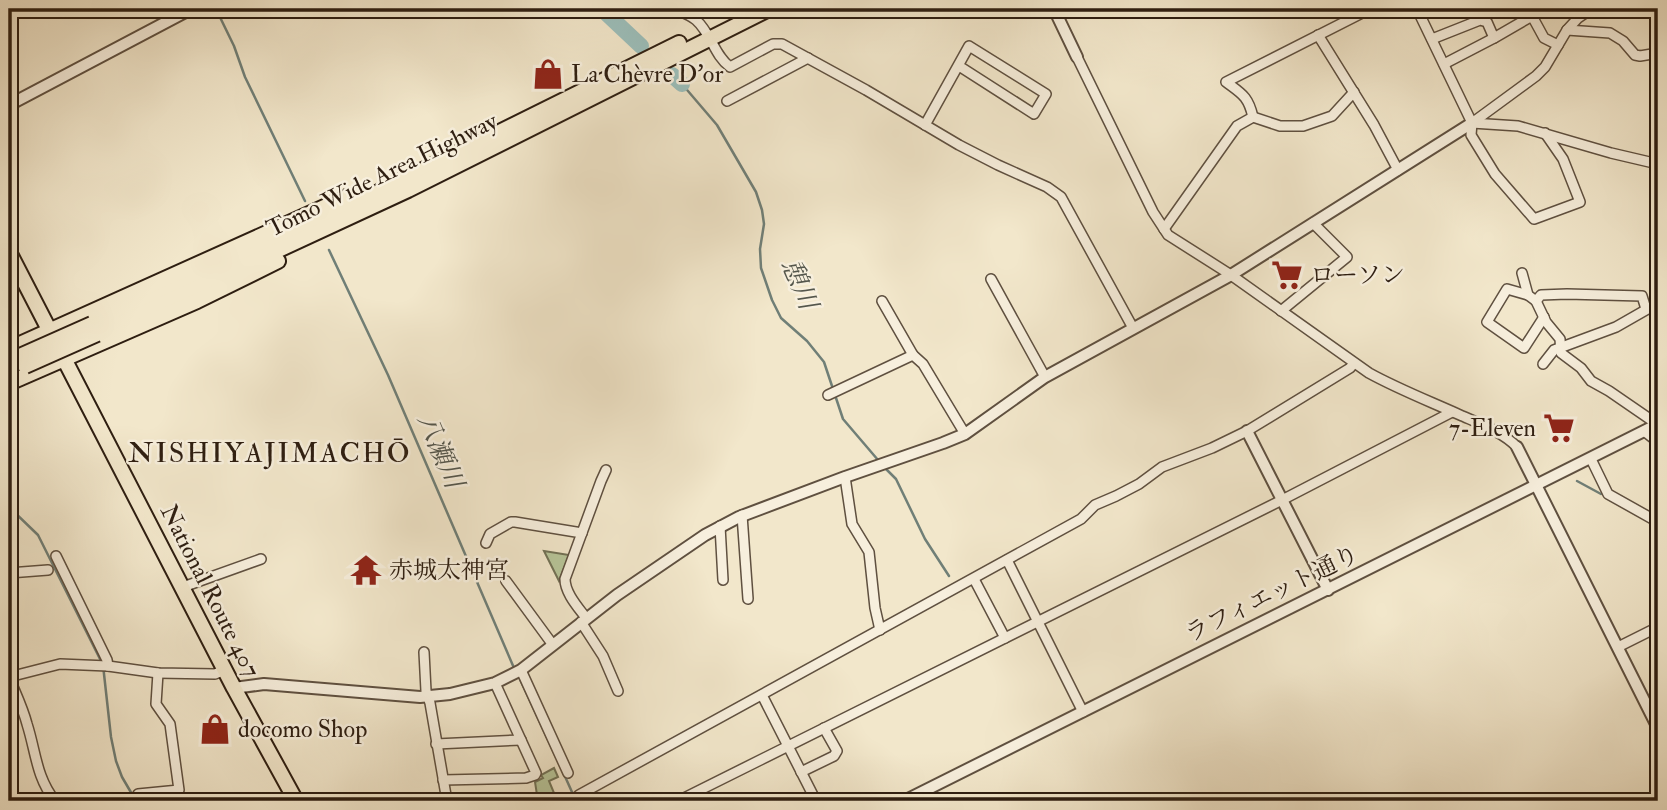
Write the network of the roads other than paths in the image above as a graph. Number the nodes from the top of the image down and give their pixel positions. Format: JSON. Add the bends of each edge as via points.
{"nodes":[{"id":1,"x":191,"y":9,"type":"edge"},
{"id":2,"x":675,"y":9,"type":"edge"},
{"id":3,"x":749,"y":9,"type":"edge"},
{"id":4,"x":769,"y":9,"type":"edge"},
{"id":5,"x":1054,"y":9,"type":"edge"},
{"id":6,"x":1370,"y":9,"type":"edge"},
{"id":7,"x":1417,"y":9,"type":"edge"},
{"id":8,"x":1591,"y":9,"type":"edge"},
{"id":9,"x":1567,"y":30,"type":"junction"},
{"id":10,"x":707,"y":34,"type":"junction"},
{"id":11,"x":1318,"y":35,"type":"junction"},
{"id":12,"x":1494,"y":38,"type":"junction"},
{"id":13,"x":1432,"y":40,"type":"junction"},
{"id":14,"x":1558,"y":45,"type":"junction"},
{"id":15,"x":1658,"y":53,"type":"edge"},
{"id":16,"x":1077,"y":57,"type":"joint"},
{"id":17,"x":808,"y":58,"type":"junction"},
{"id":18,"x":1444,"y":64,"type":"junction"},
{"id":19,"x":959,"y":66,"type":"junction"},
{"id":20,"x":1354,"y":92,"type":"junction"},
{"id":21,"x":727,"y":101,"type":"dead end"},
{"id":22,"x":9,"y":106,"type":"edge"},
{"id":23,"x":1253,"y":117,"type":"junction"},
{"id":24,"x":1472,"y":123,"type":"junction"},
{"id":25,"x":925,"y":125,"type":"junction"},
{"id":26,"x":1545,"y":133,"type":"junction"},
{"id":27,"x":495,"y":134,"type":"junction"},
{"id":28,"x":477,"y":155,"type":"junction"},
{"id":29,"x":1658,"y":164,"type":"edge"},
{"id":30,"x":1398,"y":170,"type":"junction"},
{"id":31,"x":1313,"y":223,"type":"junction"},
{"id":32,"x":1164,"y":229,"type":"junction"},
{"id":33,"x":9,"y":252,"type":"edge"},
{"id":34,"x":1522,"y":273,"type":"dead end"},
{"id":35,"x":1231,"y":275,"type":"junction"},
{"id":36,"x":991,"y":279,"type":"dead end"},
{"id":37,"x":1532,"y":298,"type":"junction"},
{"id":38,"x":881,"y":302,"type":"dead end"},
{"id":39,"x":1658,"y":303,"type":"edge"},
{"id":40,"x":1646,"y":309,"type":"junction"},
{"id":41,"x":1281,"y":311,"type":"junction"},
{"id":42,"x":1544,"y":317,"type":"junction"},
{"id":43,"x":1133,"y":328,"type":"junction"},
{"id":44,"x":94,"y":329,"type":"junction"},
{"id":45,"x":50,"y":331,"type":"junction"},
{"id":46,"x":1560,"y":347,"type":"junction"},
{"id":47,"x":913,"y":355,"type":"junction"},
{"id":48,"x":16,"y":358,"type":"edge"},
{"id":49,"x":65,"y":359,"type":"junction"},
{"id":50,"x":1354,"y":363,"type":"junction"},
{"id":51,"x":1543,"y":364,"type":"dead end"},
{"id":52,"x":9,"y":373,"type":"edge"},
{"id":53,"x":1045,"y":377,"type":"junction"},
{"id":54,"x":9,"y":383,"type":"edge"},
{"id":55,"x":832,"y":393,"type":"dead end"},
{"id":56,"x":1452,"y":412,"type":"junction"},
{"id":57,"x":1658,"y":424,"type":"edge"},
{"id":58,"x":1247,"y":431,"type":"junction"},
{"id":59,"x":1644,"y":431,"type":"junction"},
{"id":60,"x":965,"y":434,"type":"junction"},
{"id":61,"x":1658,"y":442,"type":"edge"},
{"id":62,"x":1517,"y":447,"type":"joint"},
{"id":63,"x":1591,"y":459,"type":"junction"},
{"id":64,"x":606,"y":470,"type":"dead end"},
{"id":65,"x":845,"y":477,"type":"junction"},
{"id":66,"x":1536,"y":486,"type":"junction"},
{"id":67,"x":1282,"y":499,"type":"junction"},
{"id":68,"x":742,"y":515,"type":"junction"},
{"id":69,"x":1658,"y":522,"type":"edge"},
{"id":70,"x":720,"y":526,"type":"junction"},
{"id":71,"x":583,"y":533,"type":"junction"},
{"id":72,"x":486,"y":543,"type":"dead end"},
{"id":73,"x":56,"y":556,"type":"dead end"},
{"id":74,"x":261,"y":559,"type":"dead end"},
{"id":75,"x":1007,"y":560,"type":"junction"},
{"id":76,"x":48,"y":570,"type":"dead end"},
{"id":77,"x":9,"y":573,"type":"edge"},
{"id":78,"x":974,"y":579,"type":"junction"},
{"id":79,"x":723,"y":580,"type":"dead end"},
{"id":80,"x":506,"y":581,"type":"dead end"},
{"id":81,"x":183,"y":587,"type":"junction"},
{"id":82,"x":1328,"y":590,"type":"junction"},
{"id":83,"x":748,"y":599,"type":"dead end"},
{"id":84,"x":584,"y":620,"type":"junction"},
{"id":85,"x":1039,"y":621,"type":"junction"},
{"id":86,"x":1658,"y":627,"type":"edge"},
{"id":87,"x":880,"y":629,"type":"junction"},
{"id":88,"x":1004,"y":638,"type":"junction"},
{"id":89,"x":553,"y":645,"type":"junction"},
{"id":90,"x":1618,"y":647,"type":"junction"},
{"id":91,"x":424,"y":652,"type":"dead end"},
{"id":92,"x":108,"y":666,"type":"junction"},
{"id":93,"x":225,"y":670,"type":"junction"},
{"id":94,"x":521,"y":670,"type":"junction"},
{"id":95,"x":158,"y":673,"type":"junction"},
{"id":96,"x":9,"y":677,"type":"edge"},
{"id":97,"x":495,"y":683,"type":"junction"},
{"id":98,"x":234,"y":688,"type":"junction"},
{"id":99,"x":618,"y":691,"type":"dead end"},
{"id":100,"x":762,"y":695,"type":"junction"},
{"id":101,"x":428,"y":697,"type":"junction"},
{"id":102,"x":1083,"y":712,"type":"junction"},
{"id":103,"x":824,"y":728,"type":"junction"},
{"id":104,"x":1658,"y":728,"type":"edge"},
{"id":105,"x":521,"y":740,"type":"junction"},
{"id":106,"x":436,"y":744,"type":"junction"},
{"id":107,"x":788,"y":746,"type":"junction"},
{"id":108,"x":801,"y":772,"type":"junction"},
{"id":109,"x":568,"y":773,"type":"dead end"},
{"id":110,"x":443,"y":780,"type":"junction"},
{"id":111,"x":138,"y":794,"type":"dead end"},
{"id":112,"x":55,"y":801,"type":"edge"},
{"id":113,"x":296,"y":801,"type":"edge"},
{"id":114,"x":447,"y":801,"type":"edge"},
{"id":115,"x":582,"y":801,"type":"edge"},
{"id":116,"x":678,"y":801,"type":"edge"},
{"id":117,"x":816,"y":801,"type":"edge"},
{"id":118,"x":904,"y":801,"type":"edge"}],
"edges":[{"from":1,"to":22,"type":"street"},
{"from":2,"to":10,"type":"street","via":[[695,19]]},
{"from":3,"to":10,"type":"highway","name":"Tomo Wide Area Highway"},
{"from":4,"to":10,"type":"highway","name":"Tomo Wide Area Highway"},
{"from":5,"to":16,"type":"street"},
{"from":6,"to":11,"type":"street"},
{"from":7,"to":13,"type":"street"},
{"from":8,"to":9,"type":"street"},
{"from":9,"to":14,"type":"street"},
{"from":9,"to":15,"type":"street","via":[[1610,33],[1635,55]]},
{"from":10,"to":17,"type":"street","via":[[730,67],[774,44]]},
{"from":10,"to":27,"type":"highway","name":"Tomo Wide Area Highway"},
{"from":10,"to":28,"type":"highway","name":"Tomo Wide Area Highway"},
{"from":11,"to":20,"type":"street"},
{"from":11,"to":23,"type":"street","via":[[1226,82],[1244,96]]},
{"from":12,"to":13,"type":"street","via":[[1487,22],[1480,20]]},
{"from":12,"to":14,"type":"street","via":[[1532,16],[1544,38]]},
{"from":12,"to":18,"type":"street"},
{"from":13,"to":18,"type":"street"},
{"from":14,"to":24,"type":"street","via":[[1536,76]]},
{"from":16,"to":32,"type":"street"},
{"from":17,"to":21,"type":"street"},
{"from":17,"to":25,"type":"street"},
{"from":18,"to":24,"type":"street"},
{"from":19,"to":19,"type":"street","via":[[969,46],[1046,94],[1034,114]]},
{"from":19,"to":25,"type":"street"},
{"from":20,"to":23,"type":"street","via":[[1332,116],[1303,126],[1280,126]]},
{"from":20,"to":30,"type":"street"},
{"from":23,"to":32,"type":"street","via":[[1237,126]]},
{"from":24,"to":26,"type":"street"},
{"from":24,"to":26,"type":"street","via":[[1471,135],[1495,174],[1534,219],[1580,202],[1563,159]]},
{"from":24,"to":30,"type":"street"},
{"from":25,"to":43,"type":"street","via":[[1060,197]]},
{"from":26,"to":29,"type":"street"},
{"from":27,"to":44,"type":"highway","name":"Tomo Wide Area Highway"},
{"from":27,"to":45,"type":"highway"},
{"from":28,"to":44,"type":"highway","name":"Tomo Wide Area Highway","via":[[386,201]]},
{"from":28,"to":49,"type":"highway","via":[[429,188],[198,301]]},
{"from":30,"to":31,"type":"street"},
{"from":31,"to":35,"type":"street"},
{"from":31,"to":41,"type":"street","via":[[1347,257]]},
{"from":32,"to":35,"type":"street"},
{"from":33,"to":45,"type":"highway","name":"National Route 407"},
{"from":34,"to":37,"type":"street"},
{"from":35,"to":41,"type":"street"},
{"from":35,"to":43,"type":"street"},
{"from":36,"to":53,"type":"street"},
{"from":37,"to":40,"type":"street","via":[[1642,296]]},
{"from":37,"to":42,"type":"street"},
{"from":37,"to":42,"type":"street","via":[[1507,289],[1487,322],[1524,348]]},
{"from":38,"to":47,"type":"street"},
{"from":39,"to":40,"type":"street"},
{"from":40,"to":46,"type":"street","via":[[1616,327]]},
{"from":41,"to":50,"type":"street"},
{"from":42,"to":46,"type":"street","via":[[1560,339]]},
{"from":43,"to":53,"type":"street"},
{"from":44,"to":48,"type":"highway","name":"Tomo Wide Area Highway","bridge":true},
{"from":45,"to":48,"type":"highway"},
{"from":45,"to":49,"type":"highway","name":"National Route 407"},
{"from":46,"to":51,"type":"street"},
{"from":46,"to":57,"type":"street","via":[[1591,381]]},
{"from":47,"to":55,"type":"street"},
{"from":47,"to":60,"type":"street"},
{"from":48,"to":52,"type":"highway","name":"Tomo Wide Area Highway"},
{"from":49,"to":54,"type":"highway"},
{"from":49,"to":81,"type":"highway","name":"National Route 407"},
{"from":50,"to":56,"type":"street"},
{"from":50,"to":58,"type":"street"},
{"from":53,"to":60,"type":"street"},
{"from":56,"to":62,"type":"street"},
{"from":56,"to":67,"type":"street"},
{"from":57,"to":59,"type":"street","name":"ラフィエット通り"},
{"from":58,"to":67,"type":"street"},
{"from":58,"to":75,"type":"street","via":[[1162,467]]},
{"from":59,"to":61,"type":"street"},
{"from":59,"to":63,"type":"street","name":"ラフィエット通り"},
{"from":60,"to":65,"type":"street"},
{"from":62,"to":66,"type":"street"},
{"from":63,"to":66,"type":"street","name":"ラフィエット通り"},
{"from":63,"to":69,"type":"street","via":[[1608,494]]},
{"from":64,"to":71,"type":"street"},
{"from":65,"to":68,"type":"street"},
{"from":65,"to":87,"type":"street","via":[[852,524],[869,552]]},
{"from":66,"to":82,"type":"street","name":"ラフィエット通り"},
{"from":66,"to":90,"type":"street"},
{"from":67,"to":82,"type":"street"},
{"from":67,"to":85,"type":"street"},
{"from":68,"to":70,"type":"street"},
{"from":68,"to":83,"type":"street"},
{"from":70,"to":79,"type":"street"},
{"from":70,"to":84,"type":"street"},
{"from":71,"to":72,"type":"street","via":[[511,522],[490,534]]},
{"from":71,"to":84,"type":"street","via":[[564,583]]},
{"from":73,"to":92,"type":"street"},
{"from":74,"to":81,"type":"street"},
{"from":75,"to":78,"type":"street"},
{"from":75,"to":85,"type":"street"},
{"from":76,"to":77,"type":"street"},
{"from":78,"to":87,"type":"street"},
{"from":78,"to":88,"type":"street"},
{"from":80,"to":89,"type":"street"},
{"from":81,"to":93,"type":"highway","name":"National Route 407"},
{"from":82,"to":102,"type":"street","name":"ラフィエット通り"},
{"from":84,"to":89,"type":"street"},
{"from":84,"to":99,"type":"street"},
{"from":85,"to":88,"type":"street"},
{"from":85,"to":102,"type":"street"},
{"from":86,"to":90,"type":"street"},
{"from":87,"to":100,"type":"street"},
{"from":88,"to":103,"type":"street"},
{"from":89,"to":94,"type":"street"},
{"from":90,"to":104,"type":"street"},
{"from":91,"to":101,"type":"street"},
{"from":92,"to":95,"type":"street"},
{"from":92,"to":96,"type":"street","via":[[60,664]]},
{"from":93,"to":95,"type":"street","via":[[205,675]]},
{"from":93,"to":98,"type":"highway","name":"National Route 407"},
{"from":94,"to":97,"type":"street"},
{"from":94,"to":109,"type":"street"},
{"from":95,"to":111,"type":"street","via":[[156,704],[170,724],[179,790]]},
{"from":96,"to":112,"type":"street","via":[[27,723],[39,775]]},
{"from":97,"to":101,"type":"street"},
{"from":97,"to":105,"type":"street"},
{"from":98,"to":101,"type":"street","via":[[264,684]]},
{"from":98,"to":113,"type":"highway","name":"National Route 407"},
{"from":100,"to":107,"type":"street"},
{"from":100,"to":115,"type":"street","via":[[579,794]]},
{"from":101,"to":106,"type":"street"},
{"from":102,"to":118,"type":"street","name":"ラフィエット通り"},
{"from":103,"to":107,"type":"street"},
{"from":103,"to":108,"type":"street","via":[[837,751]]},
{"from":105,"to":106,"type":"street"},
{"from":105,"to":110,"type":"street","via":[[536,773],[532,777]]},
{"from":106,"to":110,"type":"street"},
{"from":107,"to":108,"type":"street"},
{"from":107,"to":116,"type":"street"},
{"from":108,"to":117,"type":"street"},
{"from":110,"to":114,"type":"street"}]}
